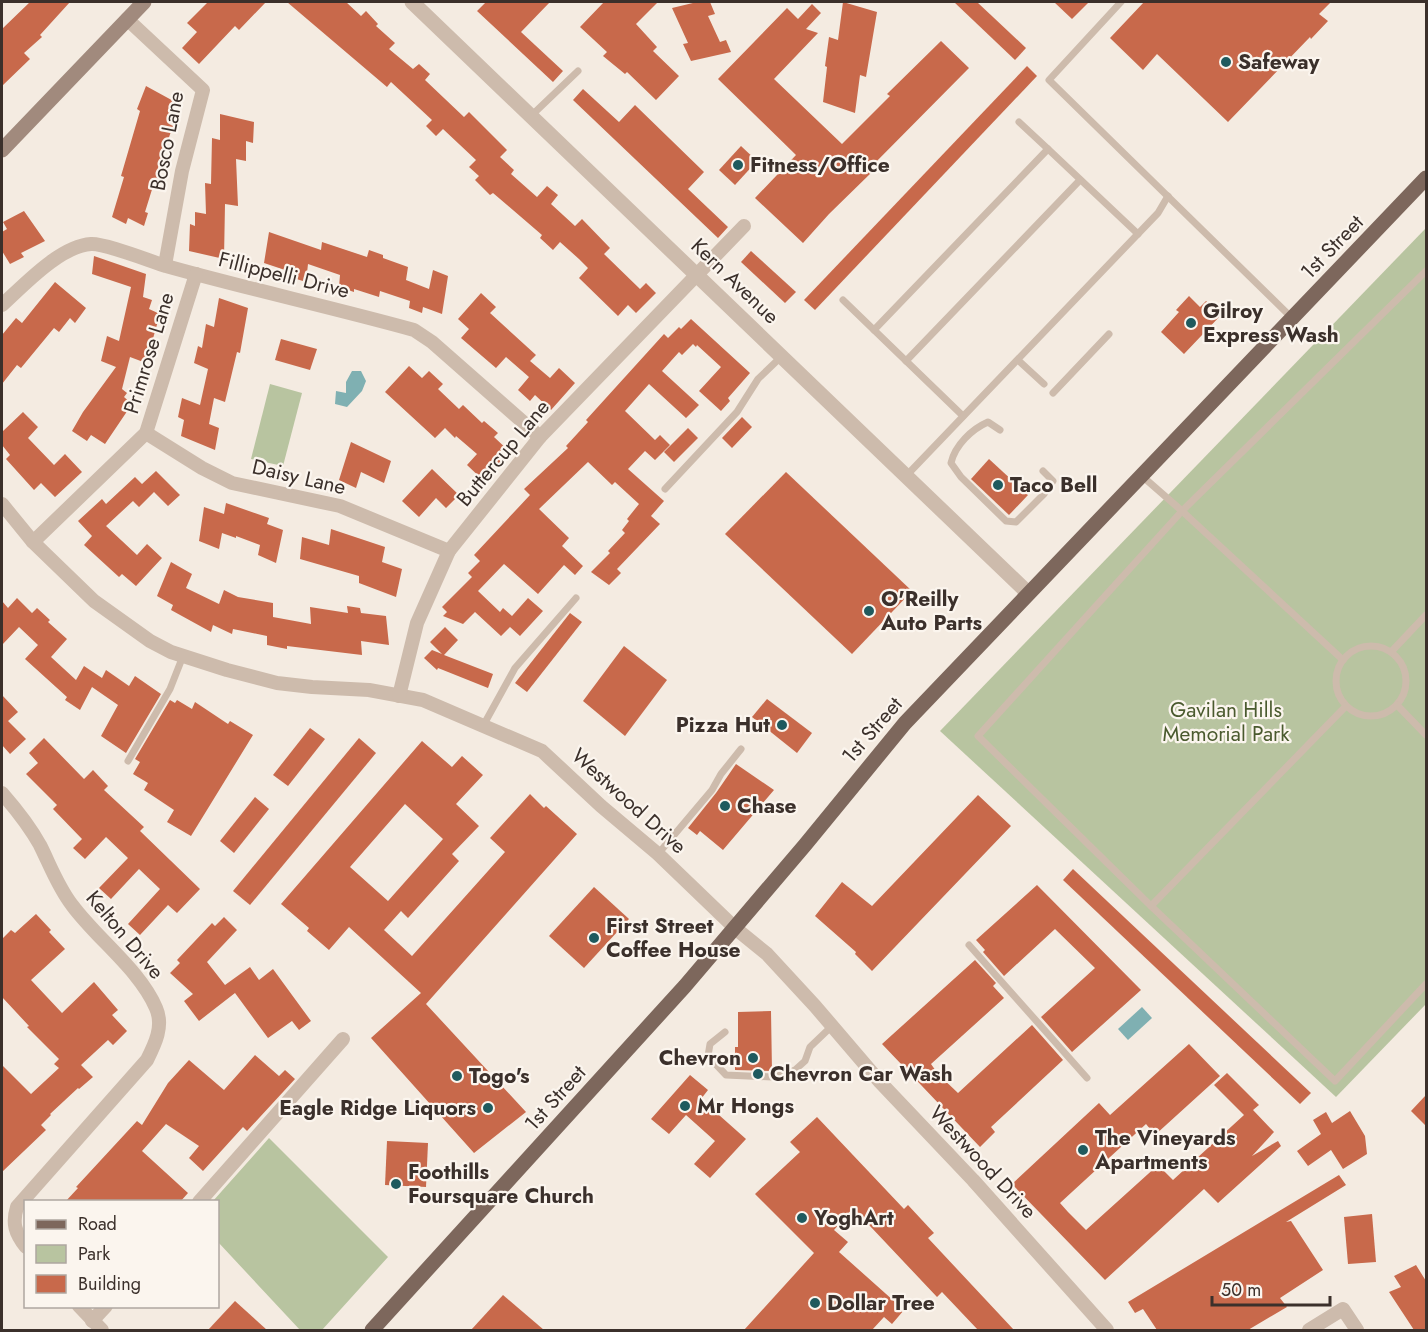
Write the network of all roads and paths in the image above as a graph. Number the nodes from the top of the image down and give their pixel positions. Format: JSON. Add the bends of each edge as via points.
{"nodes":[{"id":1,"x":144,"y":2,"type":"edge"},
{"id":2,"x":412,"y":2,"type":"edge"},
{"id":3,"x":1121,"y":2,"type":"edge"},
{"id":4,"x":127,"y":19,"type":"junction"},
{"id":5,"x":578,"y":71,"type":"dead end"},
{"id":6,"x":532,"y":115,"type":"junction"},
{"id":7,"x":1019,"y":122,"type":"dead end"},
{"id":8,"x":1048,"y":149,"type":"junction"},
{"id":9,"x":2,"y":150,"type":"edge"},
{"id":10,"x":1426,"y":178,"type":"edge"},
{"id":11,"x":1080,"y":180,"type":"junction"},
{"id":12,"x":1168,"y":196,"type":"junction"},
{"id":13,"x":744,"y":226,"type":"dead end"},
{"id":14,"x":1138,"y":234,"type":"junction"},
{"id":15,"x":165,"y":265,"type":"junction"},
{"id":16,"x":1426,"y":271,"type":"edge"},
{"id":17,"x":196,"y":274,"type":"junction"},
{"id":18,"x":698,"y":274,"type":"junction"},
{"id":19,"x":843,"y":300,"type":"dead end"},
{"id":20,"x":2,"y":305,"type":"edge"},
{"id":21,"x":1293,"y":318,"type":"junction"},
{"id":22,"x":874,"y":330,"type":"junction"},
{"id":23,"x":1108,"y":334,"type":"dead end"},
{"id":24,"x":782,"y":355,"type":"junction"},
{"id":25,"x":1018,"y":360,"type":"junction"},
{"id":26,"x":906,"y":361,"type":"junction"},
{"id":27,"x":1044,"y":384,"type":"dead end"},
{"id":28,"x":1053,"y":393,"type":"dead end"},
{"id":29,"x":963,"y":416,"type":"junction"},
{"id":30,"x":1000,"y":430,"type":"dead end"},
{"id":31,"x":146,"y":433,"type":"junction"},
{"id":32,"x":540,"y":437,"type":"junction"},
{"id":33,"x":1043,"y":471,"type":"dead end"},
{"id":34,"x":907,"y":475,"type":"junction"},
{"id":35,"x":1142,"y":476,"type":"junction"},
{"id":36,"x":665,"y":489,"type":"dead end"},
{"id":37,"x":2,"y":504,"type":"edge"},
{"id":38,"x":1182,"y":511,"type":"junction"},
{"id":39,"x":33,"y":542,"type":"junction"},
{"id":40,"x":449,"y":551,"type":"junction"},
{"id":41,"x":1028,"y":592,"type":"junction"},
{"id":42,"x":576,"y":598,"type":"dead end"},
{"id":43,"x":1426,"y":615,"type":"edge"},
{"id":44,"x":1391,"y":652,"type":"junction"},
{"id":45,"x":183,"y":656,"type":"junction"},
{"id":46,"x":1343,"y":660,"type":"junction"},
{"id":47,"x":399,"y":696,"type":"junction"},
{"id":48,"x":1397,"y":705,"type":"junction"},
{"id":49,"x":1346,"y":706,"type":"junction"},
{"id":50,"x":483,"y":726,"type":"junction"},
{"id":51,"x":1426,"y":735,"type":"edge"},
{"id":52,"x":741,"y":749,"type":"dead end"},
{"id":53,"x":128,"y":761,"type":"dead end"},
{"id":54,"x":2,"y":793,"type":"edge"},
{"id":55,"x":658,"y":854,"type":"junction"},
{"id":56,"x":1151,"y":906,"type":"junction"},
{"id":57,"x":735,"y":928,"type":"junction"},
{"id":58,"x":969,"y":945,"type":"dead end"},
{"id":59,"x":1426,"y":984,"type":"edge"},
{"id":60,"x":832,"y":1026,"type":"junction"},
{"id":61,"x":725,"y":1032,"type":"dead end"},
{"id":62,"x":343,"y":1039,"type":"dead end"},
{"id":63,"x":1087,"y":1078,"type":"dead end"},
{"id":64,"x":201,"y":1200,"type":"edge"},
{"id":65,"x":24,"y":1244,"type":"edge"},
{"id":66,"x":81,"y":1308,"type":"edge"},
{"id":67,"x":105,"y":1308,"type":"edge"},
{"id":68,"x":97,"y":1326,"type":"edge"},
{"id":69,"x":372,"y":1330,"type":"edge"},
{"id":70,"x":1107,"y":1330,"type":"edge"},
{"id":71,"x":1309,"y":1330,"type":"edge"},
{"id":72,"x":1357,"y":1330,"type":"edge"}],
"edges":[{"from":1,"to":4,"type":"main road"},
{"from":2,"to":6,"type":"street","name":"Kern Avenue"},
{"from":3,"to":12,"type":"lane","via":[[1049,80]]},
{"from":4,"to":9,"type":"main road"},
{"from":4,"to":15,"type":"street","name":"Bosco Lane","via":[[203,90],[182,171]]},
{"from":5,"to":6,"type":"lane"},
{"from":6,"to":18,"type":"street","name":"Kern Avenue"},
{"from":7,"to":8,"type":"lane"},
{"from":8,"to":11,"type":"lane"},
{"from":8,"to":22,"type":"lane"},
{"from":10,"to":21,"type":"main road","name":"1st Street"},
{"from":11,"to":14,"type":"lane"},
{"from":11,"to":26,"type":"lane"},
{"from":12,"to":14,"type":"lane"},
{"from":12,"to":21,"type":"lane"},
{"from":13,"to":18,"type":"street","name":"Buttercup Lane"},
{"from":14,"to":25,"type":"lane"},
{"from":15,"to":17,"type":"street","name":"Fillippelli Drive"},
{"from":15,"to":20,"type":"street","name":"Fillippelli Drive","via":[[93,244],[74,248]]},
{"from":16,"to":38,"type":"lane"},
{"from":17,"to":31,"type":"street","name":"Primrose Lane"},
{"from":17,"to":32,"type":"street","name":"Fillippelli Drive","via":[[414,330]]},
{"from":18,"to":24,"type":"street","name":"Kern Avenue"},
{"from":18,"to":32,"type":"street","name":"Buttercup Lane"},
{"from":19,"to":22,"type":"lane"},
{"from":21,"to":35,"type":"main road","name":"1st Street"},
{"from":22,"to":26,"type":"lane"},
{"from":23,"to":28,"type":"lane"},
{"from":24,"to":34,"type":"street","name":"Kern Avenue"},
{"from":24,"to":36,"type":"lane","via":[[758,379],[737,412]]},
{"from":25,"to":27,"type":"lane"},
{"from":25,"to":29,"type":"lane"},
{"from":26,"to":29,"type":"lane"},
{"from":29,"to":34,"type":"lane"},
{"from":30,"to":33,"type":"lane","via":[[988,422],[977,427],[953,452],[951,463],[1006,521],[1016,522],[1044,494],[1053,481]]},
{"from":31,"to":39,"type":"street","name":"Primrose Lane"},
{"from":31,"to":40,"type":"street","name":"Daisy Lane","via":[[232,483],[340,506]]},
{"from":32,"to":40,"type":"street","name":"Buttercup Lane"},
{"from":34,"to":41,"type":"street","name":"Kern Avenue"},
{"from":35,"to":38,"type":"lane"},
{"from":35,"to":41,"type":"main road","name":"1st Street"},
{"from":37,"to":39,"type":"street","name":"Westwood Drive"},
{"from":38,"to":46,"type":"lane"},
{"from":38,"to":56,"type":"lane","via":[[978,736]]},
{"from":39,"to":45,"type":"street","name":"Westwood Drive","via":[[94,601],[150,641]]},
{"from":40,"to":47,"type":"street","name":"Buttercup Lane","via":[[417,623]]},
{"from":41,"to":57,"type":"main road","name":"1st Street","via":[[904,723]]},
{"from":42,"to":50,"type":"lane","via":[[515,668]]},
{"from":43,"to":44,"type":"lane"},
{"from":44,"to":46,"type":"lane","via":[[1364,647]]},
{"from":44,"to":48,"type":"lane","via":[[1405,672],[1406,684]]},
{"from":45,"to":47,"type":"street","name":"Westwood Drive","via":[[277,683]]},
{"from":45,"to":53,"type":"lane","via":[[170,689]]},
{"from":46,"to":49,"type":"lane","via":[[1336,684]]},
{"from":47,"to":50,"type":"street","name":"Westwood Drive","via":[[423,700]]},
{"from":48,"to":49,"type":"lane","via":[[1375,716],[1363,716]]},
{"from":48,"to":51,"type":"lane"},
{"from":49,"to":56,"type":"lane"},
{"from":50,"to":55,"type":"street","name":"Westwood Drive","via":[[542,751]]},
{"from":52,"to":55,"type":"lane"},
{"from":54,"to":65,"type":"street","name":"Kelton Drive","via":[[31,830],[71,904],[141,982],[157,1010],[159,1024],[156,1043],[147,1060],[17,1207],[15,1227]]},
{"from":55,"to":57,"type":"street","name":"Westwood Drive"},
{"from":56,"to":59,"type":"lane","via":[[1335,1081]]},
{"from":57,"to":60,"type":"street","name":"Westwood Drive","via":[[767,954]]},
{"from":57,"to":69,"type":"main road","name":"1st Street"},
{"from":58,"to":63,"type":"lane"},
{"from":60,"to":61,"type":"lane","via":[[810,1047],[805,1061],[795,1070],[772,1077],[726,1075],[708,1056],[710,1044]]},
{"from":60,"to":70,"type":"street","name":"Westwood Drive"},
{"from":62,"to":64,"type":"street"},
{"from":66,"to":68,"type":"street"},
{"from":67,"to":68,"type":"street"},
{"from":71,"to":72,"type":"street","via":[[1343,1309]]}]}
